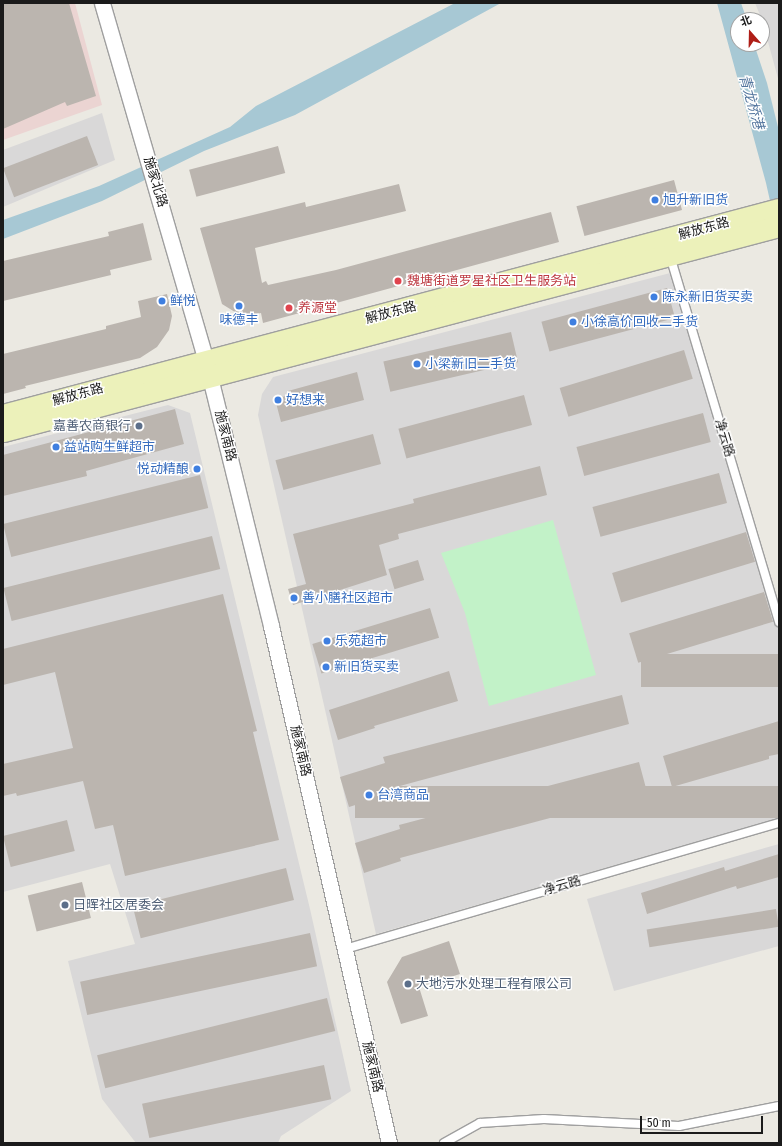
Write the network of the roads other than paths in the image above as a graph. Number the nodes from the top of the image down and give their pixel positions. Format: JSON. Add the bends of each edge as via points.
{"nodes":[{"id":1,"x":102,"y":3,"type":"edge"},
{"id":2,"x":779,"y":209,"type":"edge"},
{"id":3,"x":755,"y":223,"type":"junction"},
{"id":4,"x":779,"y":226,"type":"edge"},
{"id":5,"x":670,"y":255,"type":"junction"},
{"id":6,"x":208,"y":368,"type":"junction"},
{"id":7,"x":3,"y":415,"type":"edge"},
{"id":8,"x":3,"y":431,"type":"edge"},
{"id":9,"x":779,"y":622,"type":"edge"},
{"id":10,"x":779,"y":823,"type":"edge"},
{"id":11,"x":345,"y":949,"type":"junction"},
{"id":12,"x":779,"y":1106,"type":"edge"},
{"id":13,"x":389,"y":1143,"type":"edge"},
{"id":14,"x":444,"y":1143,"type":"edge"}],
"edges":[{"from":1,"to":6,"type":"street","name":"施家北路"},
{"from":2,"to":3,"type":"main road","name":"解放东路"},
{"from":3,"to":4,"type":"main road","name":"解放东路"},
{"from":3,"to":5,"type":"main road","name":"解放东路"},
{"from":3,"to":6,"type":"main road","name":"解放东路"},
{"from":5,"to":6,"type":"main road","name":"解放东路"},
{"from":5,"to":9,"type":"lane","name":"净云路"},
{"from":6,"to":7,"type":"main road","name":"解放东路"},
{"from":6,"to":8,"type":"main road","name":"解放东路"},
{"from":6,"to":11,"type":"street","name":"施家南路"},
{"from":10,"to":11,"type":"lane","name":"净云路"},
{"from":11,"to":13,"type":"street","name":"施家南路"},
{"from":12,"to":14,"type":"lane","via":[[679,1126],[544,1118],[480,1123]]}]}
